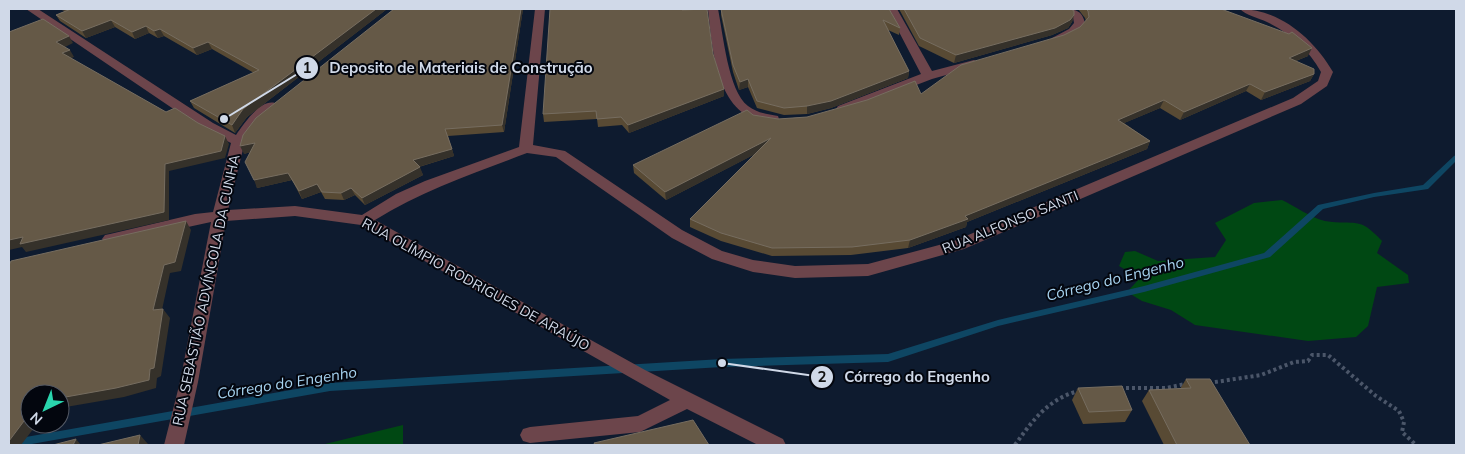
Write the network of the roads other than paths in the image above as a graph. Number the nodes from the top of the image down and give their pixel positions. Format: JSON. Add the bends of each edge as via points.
{"nodes":[{"id":1,"x":31,"y":9,"type":"edge"},
{"id":2,"x":540,"y":9,"type":"edge"},
{"id":3,"x":713,"y":9,"type":"edge"},
{"id":4,"x":892,"y":9,"type":"edge"},
{"id":5,"x":1068,"y":9,"type":"edge"},
{"id":6,"x":1245,"y":9,"type":"edge"},
{"id":7,"x":1048,"y":42,"type":"edge"},
{"id":8,"x":985,"y":60,"type":"edge"},
{"id":9,"x":928,"y":76,"type":"junction"},
{"id":10,"x":284,"y":96,"type":"edge"},
{"id":11,"x":833,"y":112,"type":"edge"},
{"id":12,"x":783,"y":121,"type":"edge"},
{"id":13,"x":238,"y":141,"type":"junction"},
{"id":14,"x":526,"y":150,"type":"junction"},
{"id":15,"x":220,"y":215,"type":"junction"},
{"id":16,"x":364,"y":220,"type":"junction"},
{"id":17,"x":92,"y":243,"type":"edge"},
{"id":18,"x":687,"y":400,"type":"junction"},
{"id":19,"x":530,"y":435,"type":"dead end"},
{"id":20,"x":175,"y":439,"type":"edge"},
{"id":21,"x":776,"y":445,"type":"edge"}],
"edges":[{"from":1,"to":13,"type":"street","name":"RUA SEBASTIÃO ADVÍNCOLA DA CUNHA","via":[[208,126]]},
{"from":2,"to":14,"type":"street"},
{"from":3,"to":12,"type":"street","via":[[729,86],[737,103],[763,118]]},
{"from":4,"to":9,"type":"street"},
{"from":5,"to":7,"type":"street","via":[[1078,16],[1080,23],[1073,31]]},
{"from":6,"to":14,"type":"street","name":"RUA ALFONSO SANTI","via":[[1270,18],[1310,44],[1327,72],[1323,83],[1297,101],[1008,225],[959,245],[868,270],[795,272],[753,266],[718,256],[677,234],[560,154]]},
{"from":8,"to":9,"type":"street"},
{"from":9,"to":11,"type":"street"},
{"from":10,"to":13,"type":"street","via":[[253,121]]},
{"from":13,"to":15,"type":"street","name":"RUA SEBASTIÃO ADVÍNCOLA DA CUNHA"},
{"from":14,"to":16,"type":"street","name":"RUA ALFONSO SANTI","via":[[430,184]]},
{"from":15,"to":16,"type":"street","name":"RUA OLÍMPIO RODRIGUES DE ARAÚJO","via":[[295,211]]},
{"from":15,"to":17,"type":"street","name":"RUA OLÍMPIO RODRIGUES DE ARAÚJO"},
{"from":15,"to":20,"type":"street","name":"RUA SEBASTIÃO ADVÍNCOLA DA CUNHA"},
{"from":16,"to":18,"type":"street","name":"RUA OLÍMPIO RODRIGUES DE ARAÚJO"},
{"from":18,"to":19,"type":"street","via":[[640,424]]},
{"from":18,"to":21,"type":"street","name":"RUA OLÍMPIO RODRIGUES DE ARAÚJO"}]}
